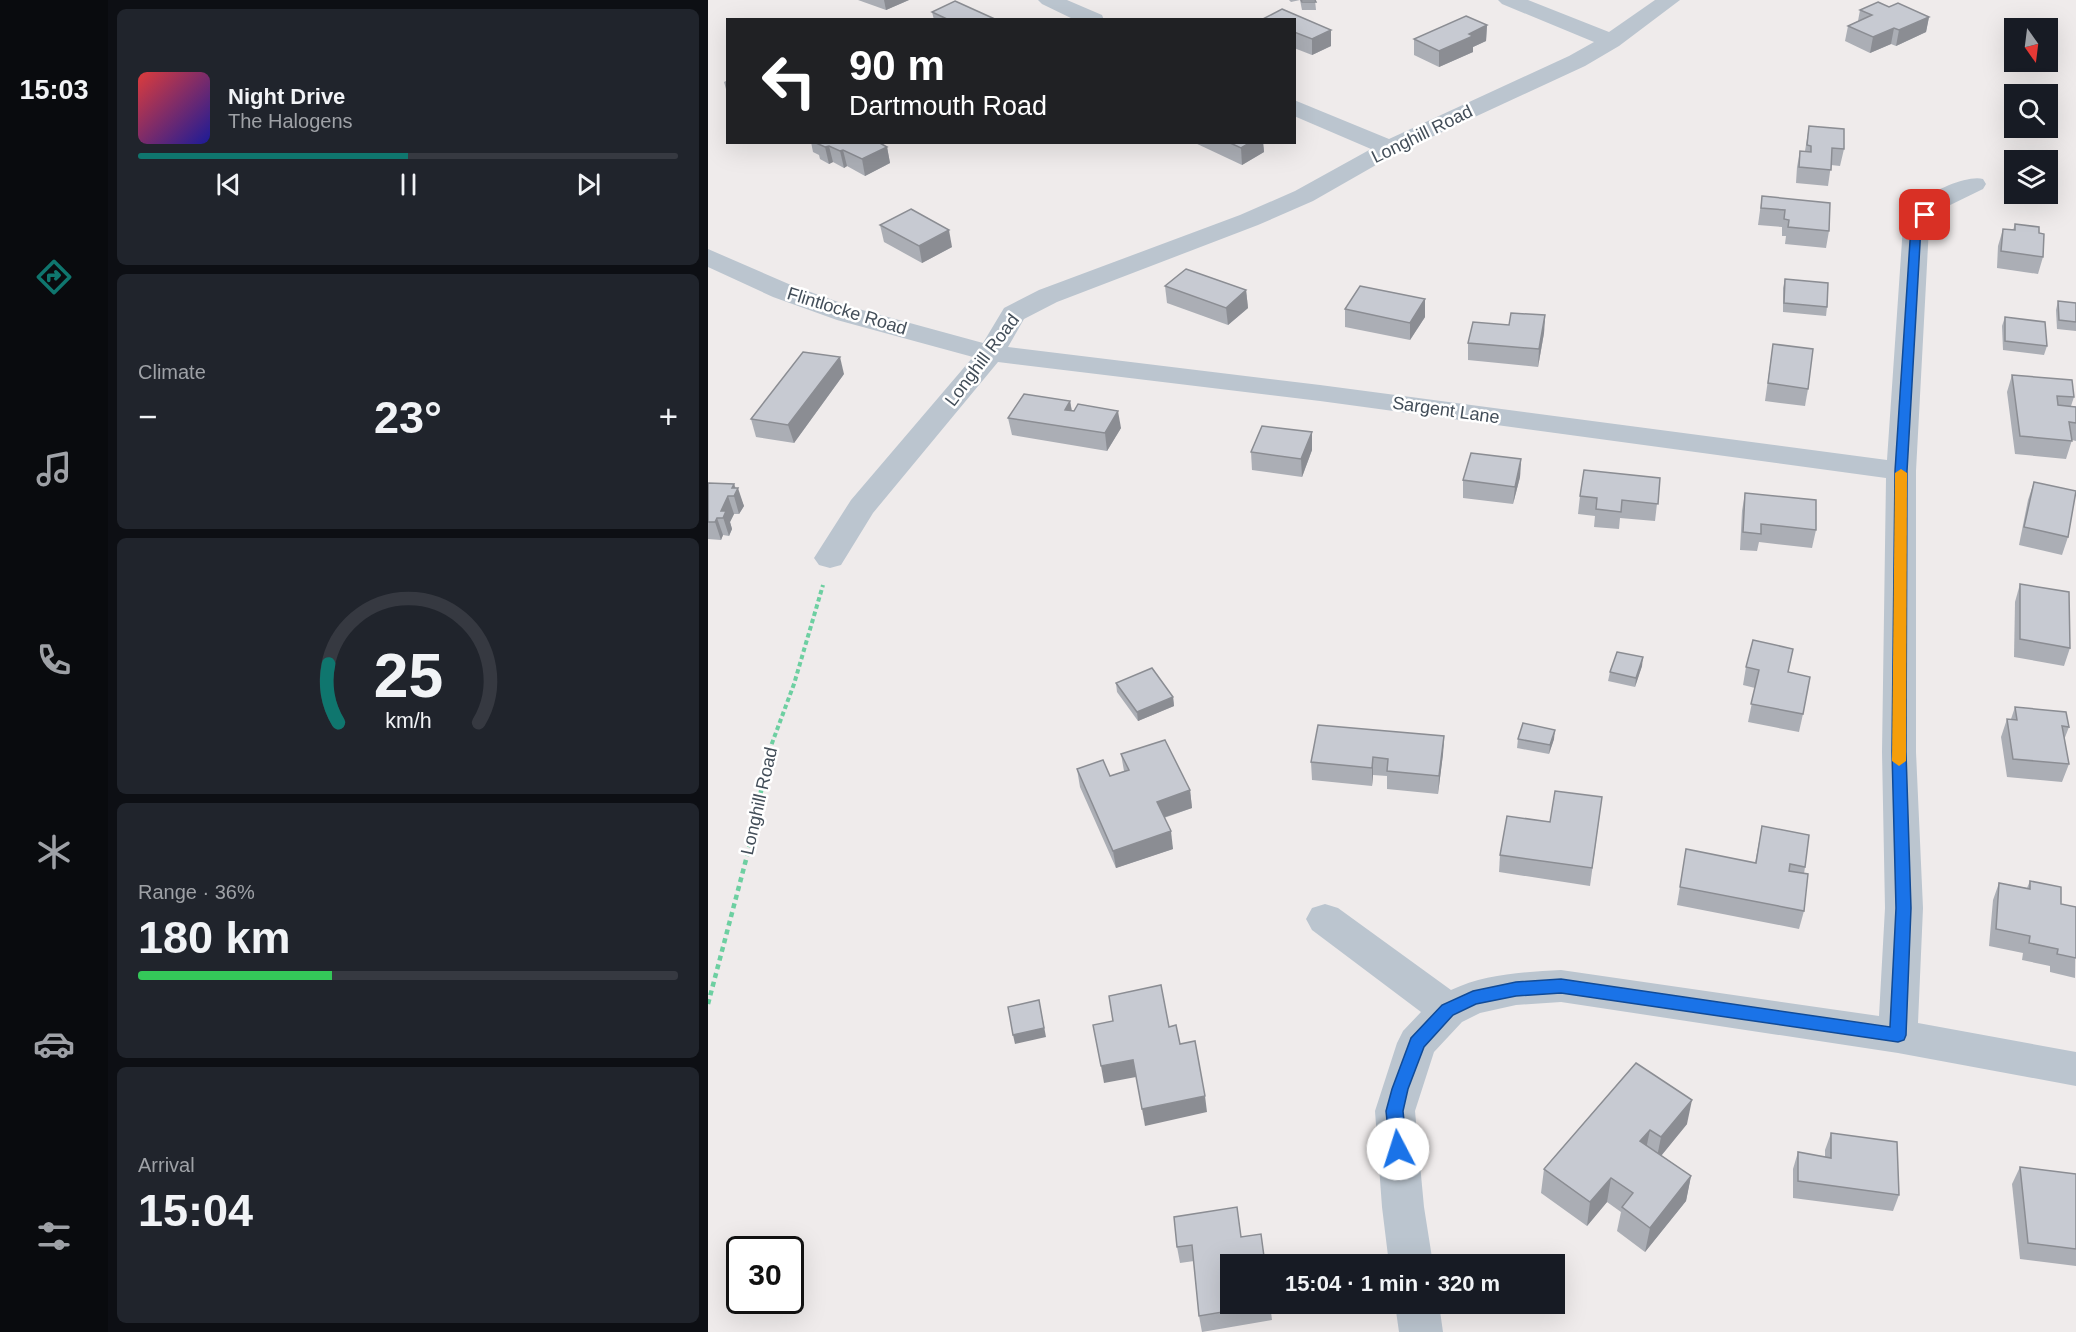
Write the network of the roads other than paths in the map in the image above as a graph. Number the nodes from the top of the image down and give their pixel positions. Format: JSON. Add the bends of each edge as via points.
{"nodes":[{"id":1,"x":1049,"y":0,"type":"edge"},
{"id":2,"x":1509,"y":0,"type":"edge"},
{"id":3,"x":1669,"y":0,"type":"edge"},
{"id":4,"x":1090,"y":18,"type":"edge"},
{"id":5,"x":1611,"y":41,"type":"junction"},
{"id":6,"x":1296,"y":108,"type":"edge"},
{"id":7,"x":1389,"y":148,"type":"junction"},
{"id":8,"x":1974,"y":184,"type":"dead end"},
{"id":9,"x":708,"y":256,"type":"edge"},
{"id":10,"x":991,"y":353,"type":"junction"},
{"id":11,"x":1901,"y":471,"type":"junction"},
{"id":12,"x":830,"y":558,"type":"road end"},
{"id":13,"x":1325,"y":919,"type":"dead end"},
{"id":14,"x":1448,"y":1010,"type":"junction"},
{"id":15,"x":1898,"y":1035,"type":"junction"},
{"id":16,"x":2076,"y":1069,"type":"edge"},
{"id":17,"x":1410,"y":1254,"type":"edge"},
{"id":18,"x":1418,"y":1314,"type":"edge"},
{"id":19,"x":1421,"y":1332,"type":"edge"}],
"edges":[{"from":1,"to":4,"type":"street"},
{"from":2,"to":5,"type":"street"},
{"from":3,"to":5,"type":"street","name":"Longhill Road"},
{"from":5,"to":7,"type":"street","name":"Longhill Road","via":[[1577,61]]},
{"from":6,"to":7,"type":"street"},
{"from":7,"to":10,"type":"street","name":"Longhill Road","via":[[1304,196],[1048,296],[1013,314]]},
{"from":8,"to":11,"type":"street","via":[[1933,204],[1916,226]]},
{"from":9,"to":10,"type":"street","name":"Flintlocke Road","via":[[782,291],[846,314]]},
{"from":10,"to":11,"type":"street","name":"Sargent Lane"},
{"from":10,"to":12,"type":"street","name":"Longhill Road","via":[[862,507]]},
{"from":11,"to":15,"type":"street","via":[[1899,752],[1904,908]]},
{"from":13,"to":14,"type":"street"},
{"from":14,"to":15,"type":"street","via":[[1473,998],[1516,989],[1561,986]]},
{"from":14,"to":17,"type":"street","via":[[1417,1043],[1395,1111]]},
{"from":15,"to":16,"type":"street"},
{"from":18,"to":19,"type":"street"}]}
